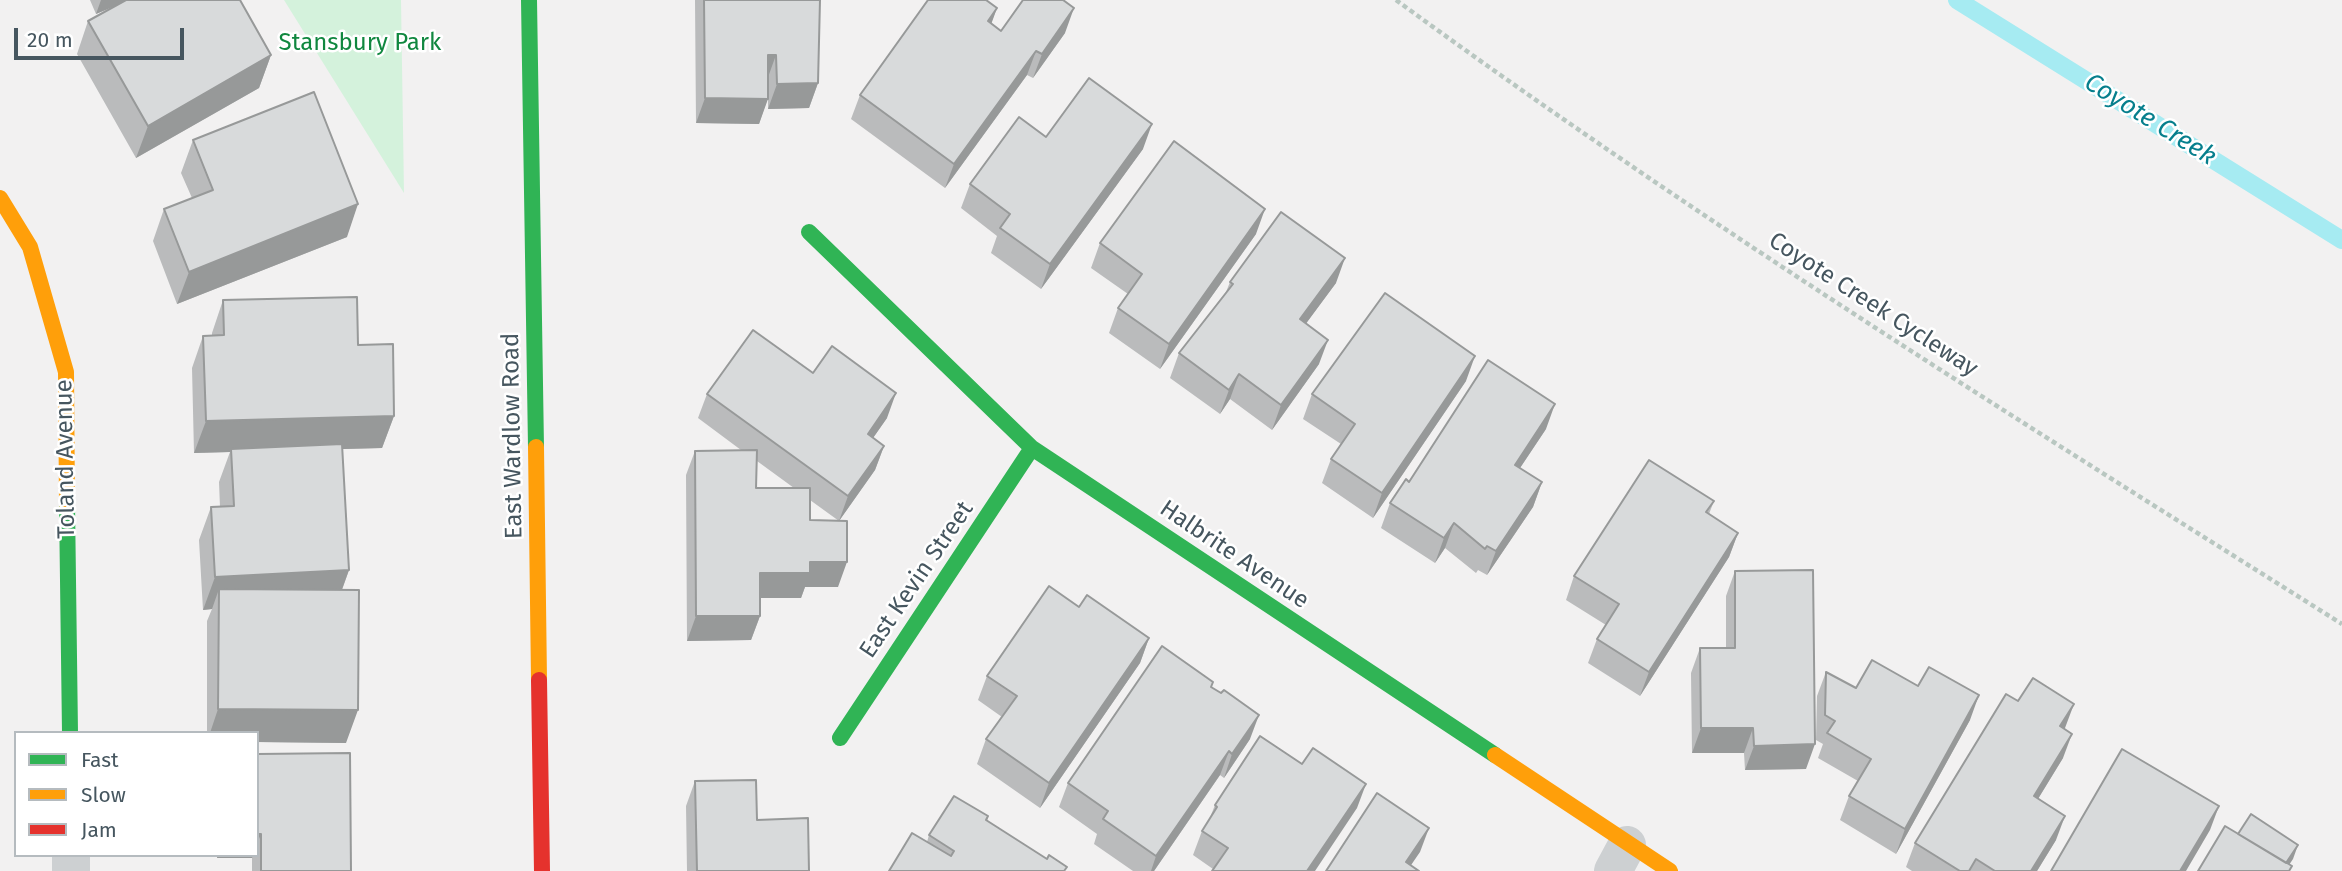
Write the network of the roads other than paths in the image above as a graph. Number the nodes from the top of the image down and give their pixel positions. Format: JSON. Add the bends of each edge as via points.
{"nodes":[{"id":1,"x":529,"y":0,"type":"edge"},
{"id":2,"x":0,"y":198,"type":"edge"},
{"id":3,"x":808,"y":232,"type":"dead end"},
{"id":4,"x":1032,"y":448,"type":"junction"},
{"id":5,"x":70,"y":731,"type":"edge"},
{"id":6,"x":840,"y":738,"type":"dead end"},
{"id":7,"x":1620,"y":858,"type":"edge"},
{"id":8,"x":541,"y":871,"type":"edge"},
{"id":9,"x":1670,"y":871,"type":"edge"}],
"edges":[{"from":1,"to":8,"type":"street","name":"East Wardlow Road"},
{"from":2,"to":5,"type":"street","name":"Toland Avenue","via":[[30,247],[66,372]]},
{"from":3,"to":4,"type":"street","name":"Halbrite Avenue"},
{"from":4,"to":6,"type":"street","name":"East Kevin Street"},
{"from":4,"to":7,"type":"street","name":"Halbrite Avenue"},
{"from":7,"to":9,"type":"street","name":"Halbrite Avenue"}]}
